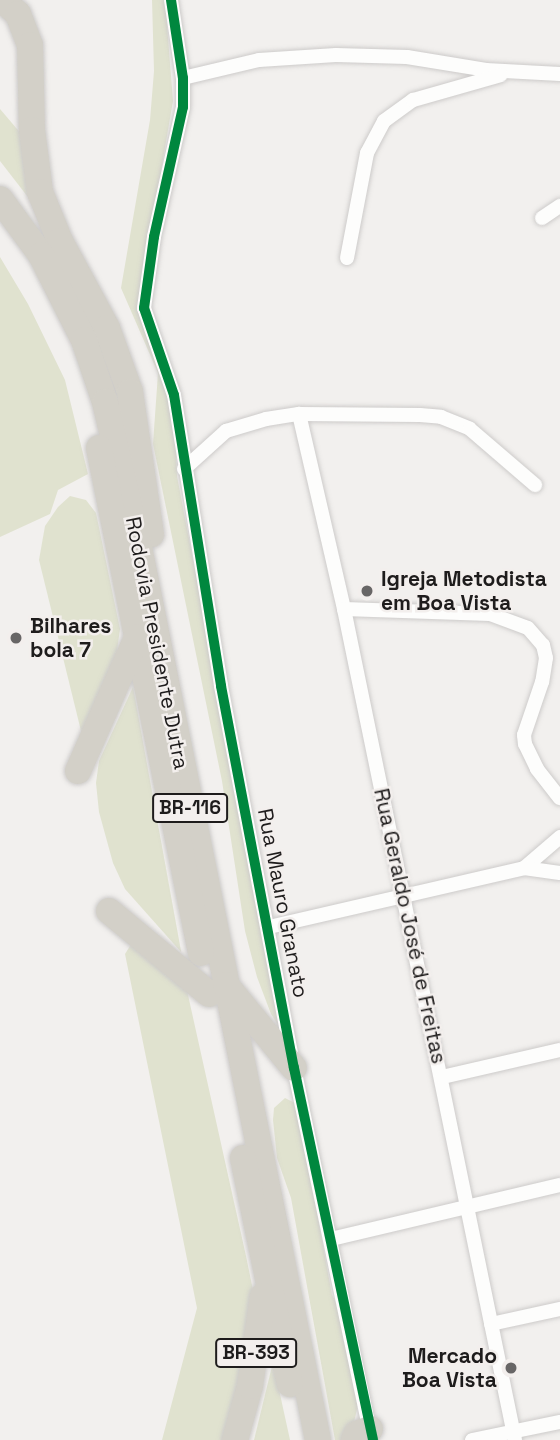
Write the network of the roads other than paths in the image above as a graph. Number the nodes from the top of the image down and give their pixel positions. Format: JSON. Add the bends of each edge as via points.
{"nodes":[{"id":1,"x":2,"y":0,"type":"edge"},
{"id":2,"x":171,"y":0,"type":"edge"},
{"id":3,"x":512,"y":72,"type":"junction"},
{"id":4,"x":560,"y":74,"type":"edge"},
{"id":5,"x":183,"y":78,"type":"junction"},
{"id":6,"x":0,"y":199,"type":"edge"},
{"id":7,"x":560,"y":206,"type":"edge"},
{"id":8,"x":542,"y":218,"type":"dead end"},
{"id":9,"x":0,"y":228,"type":"edge"},
{"id":10,"x":346,"y":258,"type":"dead end"},
{"id":11,"x":299,"y":414,"type":"junction"},
{"id":12,"x":184,"y":469,"type":"junction"},
{"id":13,"x":535,"y":485,"type":"dead end"},
{"id":14,"x":344,"y":609,"type":"junction"},
{"id":15,"x":137,"y":637,"type":"junction"},
{"id":16,"x":179,"y":751,"type":"junction"},
{"id":17,"x":78,"y":771,"type":"dead end"},
{"id":18,"x":560,"y":798,"type":"edge"},
{"id":19,"x":560,"y":837,"type":"edge"},
{"id":20,"x":524,"y":868,"type":"junction"},
{"id":21,"x":560,"y":873,"type":"edge"},
{"id":22,"x":401,"y":899,"type":"junction"},
{"id":23,"x":109,"y":911,"type":"dead end"},
{"id":24,"x":269,"y":927,"type":"junction"},
{"id":25,"x":217,"y":989,"type":"junction"},
{"id":26,"x":560,"y":1050,"type":"edge"},
{"id":27,"x":294,"y":1068,"type":"junction"},
{"id":28,"x":442,"y":1076,"type":"junction"},
{"id":29,"x":560,"y":1185,"type":"edge"},
{"id":30,"x":465,"y":1205,"type":"junction"},
{"id":31,"x":331,"y":1239,"type":"junction"},
{"id":32,"x":264,"y":1263,"type":"junction"},
{"id":33,"x":560,"y":1309,"type":"edge"},
{"id":34,"x":491,"y":1324,"type":"junction"},
{"id":35,"x":560,"y":1422,"type":"edge"},
{"id":36,"x":514,"y":1435,"type":"edge"},
{"id":37,"x":365,"y":1437,"type":"edge"},
{"id":38,"x":234,"y":1440,"type":"edge"},
{"id":39,"x":302,"y":1440,"type":"edge"},
{"id":40,"x":318,"y":1440,"type":"edge"},
{"id":41,"x":472,"y":1440,"type":"edge"}],
"edges":[{"from":1,"to":16,"type":"highway","via":[[18,14],[30,45],[32,130],[40,192],[60,241],[107,328],[130,392]]},
{"from":2,"to":5,"type":"street","name":"Rua Mauro Granato"},
{"from":3,"to":4,"type":"street"},
{"from":3,"to":5,"type":"street","via":[[407,57],[336,55],[249,61]]},
{"from":3,"to":10,"type":"street","via":[[413,100],[384,121],[367,153]]},
{"from":5,"to":12,"type":"street","name":"Rua Mauro Granato","via":[[182,112],[143,300],[168,370]]},
{"from":6,"to":16,"type":"highway","name":"Rodovia Presidente Dutra","number":"BR-116","via":[[41,255],[97,373],[139,547]]},
{"from":7,"to":8,"type":"street"},
{"from":9,"to":15,"type":"highway","name":"Rodovia Presidente Dutra","number":"BR-116","via":[[37,282],[77,369],[96,436]]},
{"from":11,"to":12,"type":"street","via":[[226,431]]},
{"from":11,"to":13,"type":"street","via":[[441,417],[470,429]]},
{"from":11,"to":14,"type":"street","name":"Rua Geraldo José de Freitas"},
{"from":12,"to":24,"type":"street","name":"Rua Mauro Granato"},
{"from":14,"to":18,"type":"street","via":[[490,614],[528,628],[546,658],[525,744],[537,769]]},
{"from":14,"to":22,"type":"street","name":"Rua Geraldo José de Freitas"},
{"from":15,"to":17,"type":"highway"},
{"from":15,"to":25,"type":"highway","name":"Rodovia Presidente Dutra","number":"BR-116"},
{"from":16,"to":25,"type":"highway","name":"Rodovia Presidente Dutra","number":"BR-116"},
{"from":19,"to":20,"type":"street"},
{"from":20,"to":21,"type":"street"},
{"from":20,"to":22,"type":"street"},
{"from":22,"to":24,"type":"street"},
{"from":22,"to":28,"type":"street","name":"Rua Geraldo José de Freitas"},
{"from":23,"to":25,"type":"highway"},
{"from":24,"to":27,"type":"street","name":"Rua Mauro Granato"},
{"from":25,"to":27,"type":"highway"},
{"from":25,"to":32,"type":"highway","name":"Rodovia Presidente Dutra","number":"BR-116"},
{"from":25,"to":40,"type":"highway","name":"Rodovia Presidente Dutra","number":"BR-116"},
{"from":26,"to":28,"type":"street"},
{"from":27,"to":31,"type":"street","name":"Rua Mauro Granato"},
{"from":28,"to":30,"type":"street","name":"Rua Geraldo José de Freitas"},
{"from":29,"to":30,"type":"street"},
{"from":30,"to":31,"type":"street"},
{"from":30,"to":34,"type":"street","name":"Rua Geraldo José de Freitas"},
{"from":31,"to":37,"type":"street","name":"Rua Mauro Granato"},
{"from":32,"to":38,"type":"highway","number":"BR-393","via":[[262,1315],[250,1386]]},
{"from":32,"to":39,"type":"highway","name":"Rodovia Presidente Dutra","number":"BR-116"},
{"from":33,"to":34,"type":"street"},
{"from":34,"to":36,"type":"street","name":"Rua Geraldo José de Freitas"},
{"from":35,"to":36,"type":"street"},
{"from":36,"to":41,"type":"street"}]}
